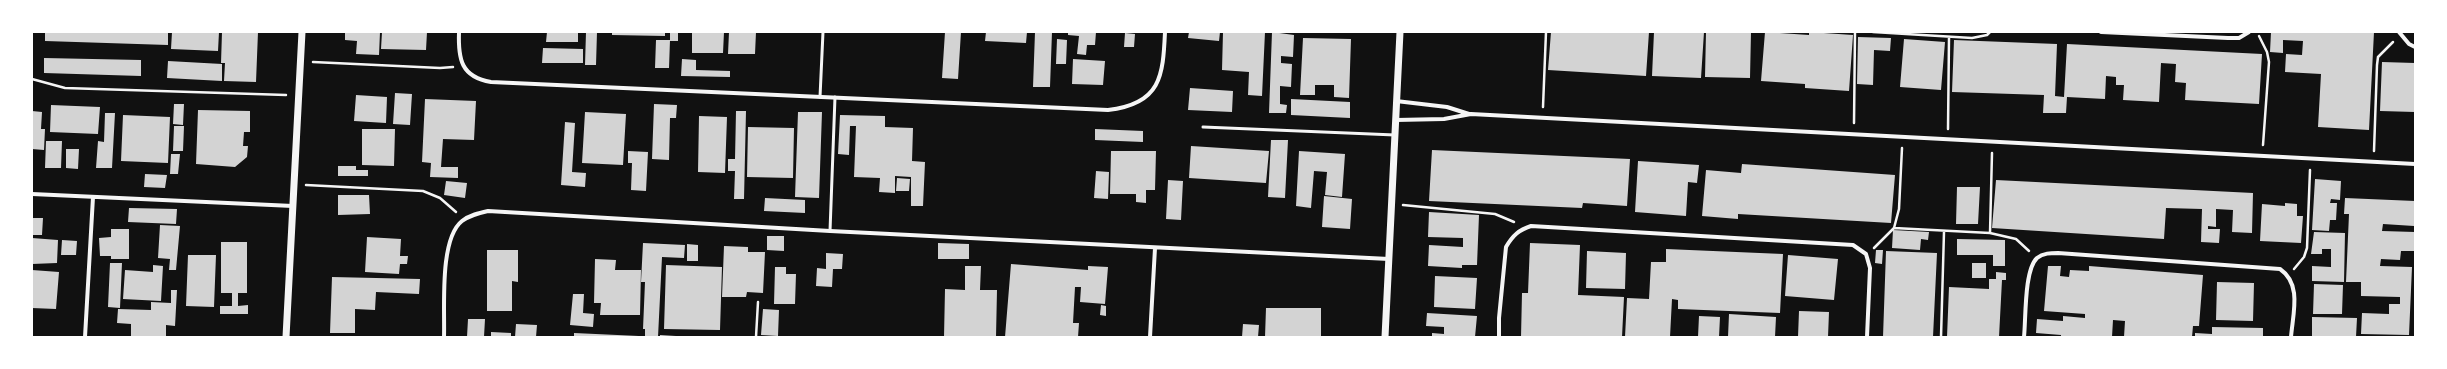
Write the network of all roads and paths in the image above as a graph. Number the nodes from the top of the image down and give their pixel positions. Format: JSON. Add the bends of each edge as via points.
{"nodes":[{"id":1,"x":302,"y":32,"type":"edge"},
{"id":2,"x":459,"y":32,"type":"edge"},
{"id":3,"x":823,"y":32,"type":"edge"},
{"id":4,"x":1166,"y":32,"type":"edge"},
{"id":5,"x":1400,"y":32,"type":"edge"},
{"id":6,"x":1546,"y":32,"type":"edge"},
{"id":7,"x":1855,"y":32,"type":"edge"},
{"id":8,"x":1873,"y":32,"type":"edge"},
{"id":9,"x":1990,"y":32,"type":"edge"},
{"id":10,"x":2101,"y":32,"type":"edge"},
{"id":11,"x":2249,"y":32,"type":"edge"},
{"id":12,"x":2257,"y":32,"type":"edge"},
{"id":13,"x":1904,"y":33,"type":"edge"},
{"id":14,"x":2400,"y":34,"type":"edge"},
{"id":15,"x":1949,"y":38,"type":"junction"},
{"id":16,"x":2415,"y":47,"type":"edge"},
{"id":17,"x":300,"y":61,"type":"junction"},
{"id":18,"x":463,"y":65,"type":"junction"},
{"id":19,"x":32,"y":79,"type":"edge"},
{"id":20,"x":298,"y":95,"type":"junction"},
{"id":21,"x":820,"y":97,"type":"junction"},
{"id":22,"x":835,"y":97,"type":"junction"},
{"id":23,"x":1396,"y":101,"type":"junction"},
{"id":24,"x":1471,"y":114,"type":"junction"},
{"id":25,"x":1543,"y":119,"type":"junction"},
{"id":26,"x":1396,"y":120,"type":"junction"},
{"id":27,"x":1203,"y":127,"type":"dead end"},
{"id":28,"x":1854,"y":133,"type":"junction"},
{"id":29,"x":1395,"y":135,"type":"junction"},
{"id":30,"x":1902,"y":136,"type":"junction"},
{"id":31,"x":1948,"y":139,"type":"junction"},
{"id":32,"x":1993,"y":141,"type":"junction"},
{"id":33,"x":2262,"y":155,"type":"junction"},
{"id":34,"x":2311,"y":157,"type":"junction"},
{"id":35,"x":2374,"y":161,"type":"junction"},
{"id":36,"x":2415,"y":164,"type":"edge"},
{"id":37,"x":294,"y":184,"type":"junction"},
{"id":38,"x":32,"y":194,"type":"edge"},
{"id":39,"x":93,"y":197,"type":"junction"},
{"id":40,"x":1392,"y":204,"type":"junction"},
{"id":41,"x":293,"y":206,"type":"junction"},
{"id":42,"x":462,"y":221,"type":"junction"},
{"id":43,"x":1894,"y":228,"type":"junction"},
{"id":44,"x":1522,"y":229,"type":"junction"},
{"id":45,"x":830,"y":231,"type":"junction"},
{"id":46,"x":1944,"y":232,"type":"junction"},
{"id":47,"x":1990,"y":233,"type":"junction"},
{"id":48,"x":1154,"y":248,"type":"junction"},
{"id":49,"x":1866,"y":254,"type":"junction"},
{"id":50,"x":2037,"y":258,"type":"junction"},
{"id":51,"x":1389,"y":259,"type":"junction"},
{"id":52,"x":2288,"y":275,"type":"junction"},
{"id":53,"x":758,"y":302,"type":"dead end"},
{"id":54,"x":85,"y":337,"type":"edge"},
{"id":55,"x":286,"y":337,"type":"edge"},
{"id":56,"x":444,"y":337,"type":"edge"},
{"id":57,"x":756,"y":337,"type":"edge"},
{"id":58,"x":1150,"y":337,"type":"edge"},
{"id":59,"x":1385,"y":337,"type":"edge"},
{"id":60,"x":1499,"y":337,"type":"edge"},
{"id":61,"x":1867,"y":337,"type":"edge"},
{"id":62,"x":1941,"y":337,"type":"edge"},
{"id":63,"x":2024,"y":337,"type":"edge"},
{"id":64,"x":2291,"y":337,"type":"edge"}],
"edges":[{"from":1,"to":17,"type":"street"},
{"from":2,"to":18,"type":"street","via":[[459,50]]},
{"from":3,"to":21,"type":"lane"},
{"from":4,"to":22,"type":"street","via":[[1162,75],[1156,85],[1140,100],[1119,108]]},
{"from":5,"to":23,"type":"street"},
{"from":6,"to":25,"type":"path"},
{"from":7,"to":28,"type":"path"},
{"from":8,"to":13,"type":"path"},
{"from":9,"to":15,"type":"path","via":[[1988,35],[1972,38]]},
{"from":10,"to":11,"type":"street","via":[[2228,38],[2239,38]]},
{"from":12,"to":33,"type":"path","via":[[2269,62]]},
{"from":13,"to":15,"type":"path"},
{"from":14,"to":16,"type":"street"},
{"from":14,"to":35,"type":"path","via":[[2378,57]]},
{"from":15,"to":31,"type":"path"},
{"from":17,"to":18,"type":"path","via":[[440,68]]},
{"from":17,"to":20,"type":"street"},
{"from":18,"to":21,"type":"street","via":[[474,77],[491,82]]},
{"from":19,"to":20,"type":"path","via":[[65,88]]},
{"from":20,"to":37,"type":"street"},
{"from":21,"to":22,"type":"street"},
{"from":22,"to":45,"type":"lane"},
{"from":23,"to":24,"type":"street","via":[[1447,107]]},
{"from":23,"to":26,"type":"street"},
{"from":24,"to":25,"type":"street"},
{"from":24,"to":26,"type":"street","via":[[1444,119]]},
{"from":25,"to":28,"type":"street"},
{"from":26,"to":29,"type":"street"},
{"from":27,"to":29,"type":"lane"},
{"from":28,"to":30,"type":"street"},
{"from":29,"to":40,"type":"street"},
{"from":30,"to":31,"type":"street"},
{"from":30,"to":43,"type":"path","via":[[1899,209]]},
{"from":31,"to":32,"type":"street"},
{"from":32,"to":33,"type":"street"},
{"from":32,"to":47,"type":"path"},
{"from":33,"to":34,"type":"street"},
{"from":34,"to":35,"type":"street"},
{"from":34,"to":52,"type":"path","via":[[2307,248],[2304,257]]},
{"from":35,"to":36,"type":"street"},
{"from":37,"to":41,"type":"street"},
{"from":37,"to":42,"type":"path","via":[[423,191],[449,204]]},
{"from":38,"to":39,"type":"street"},
{"from":39,"to":41,"type":"street"},
{"from":39,"to":54,"type":"street"},
{"from":40,"to":44,"type":"path","via":[[1495,214],[1508,218]]},
{"from":40,"to":51,"type":"street"},
{"from":41,"to":55,"type":"street"},
{"from":42,"to":45,"type":"street","via":[[488,210],[502,210]]},
{"from":42,"to":56,"type":"street","via":[[452,235],[447,252]]},
{"from":43,"to":46,"type":"path"},
{"from":43,"to":49,"type":"path"},
{"from":44,"to":49,"type":"street","via":[[1542,226],[1836,243],[1852,245]]},
{"from":44,"to":60,"type":"street","via":[[1512,236],[1506,247]]},
{"from":45,"to":48,"type":"street"},
{"from":46,"to":47,"type":"path"},
{"from":46,"to":62,"type":"path"},
{"from":47,"to":50,"type":"path","via":[[2016,240]]},
{"from":48,"to":51,"type":"street"},
{"from":48,"to":58,"type":"street"},
{"from":49,"to":61,"type":"street","via":[[1870,268]]},
{"from":50,"to":52,"type":"street","via":[[2047,253],[2074,254],[2280,269]]},
{"from":50,"to":63,"type":"street","via":[[2030,268]]},
{"from":51,"to":59,"type":"street"},
{"from":52,"to":64,"type":"street","via":[[2294,285]]},
{"from":53,"to":57,"type":"path"}]}
